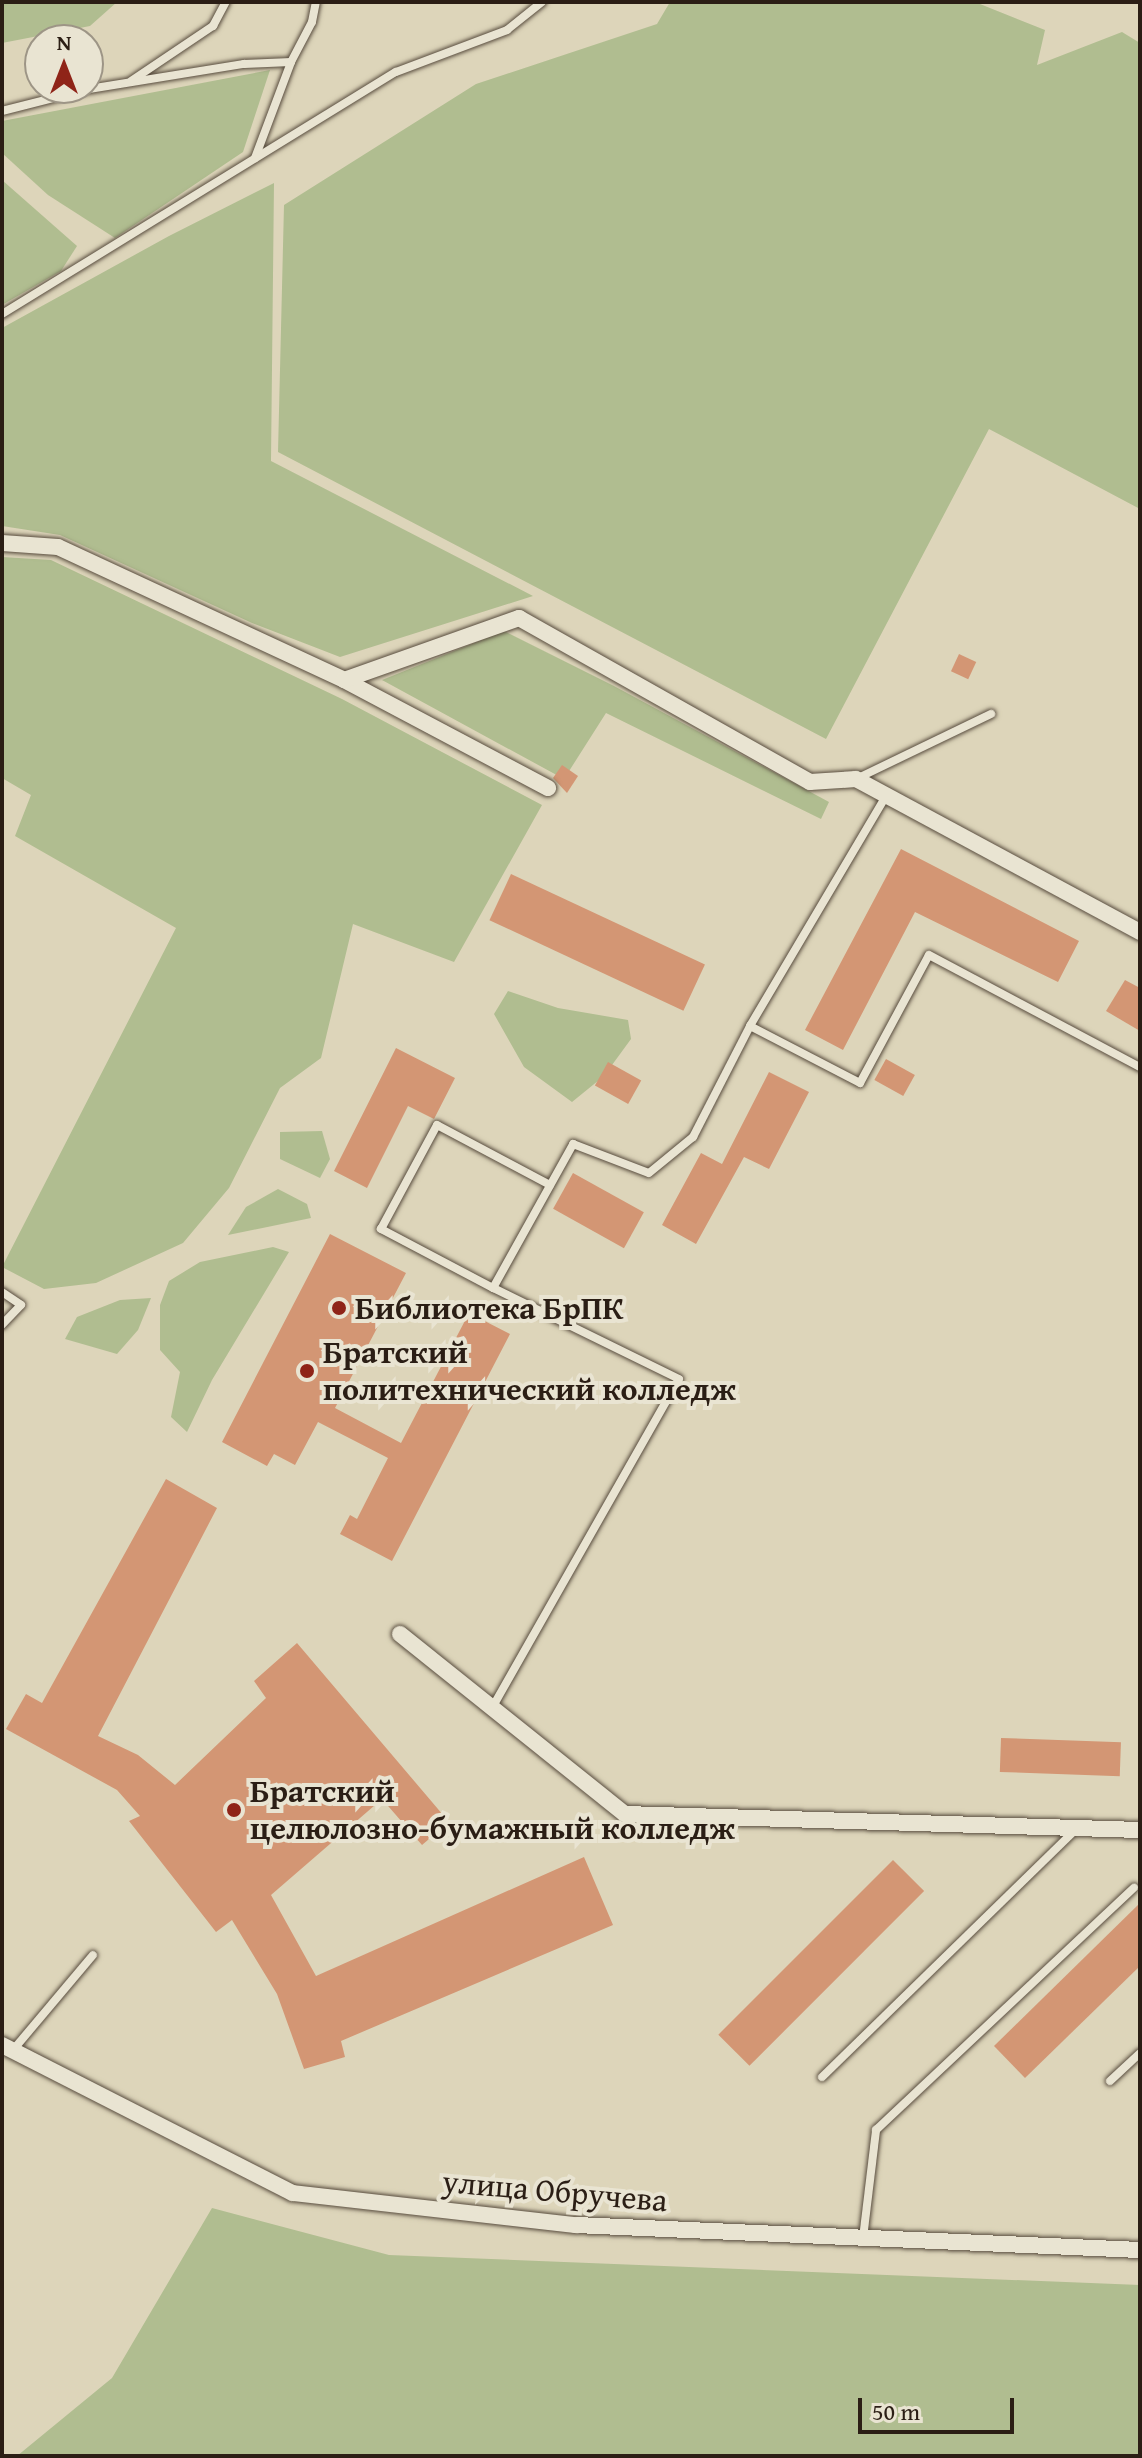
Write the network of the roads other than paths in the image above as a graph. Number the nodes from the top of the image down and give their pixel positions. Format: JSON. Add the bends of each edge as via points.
{"nodes":[{"id":1,"x":226,"y":2,"type":"edge"},
{"id":2,"x":316,"y":2,"type":"edge"},
{"id":3,"x":542,"y":2,"type":"edge"},
{"id":4,"x":291,"y":62,"type":"junction"},
{"id":5,"x":127,"y":84,"type":"junction"},
{"id":6,"x":2,"y":111,"type":"edge"},
{"id":7,"x":254,"y":159,"type":"junction"},
{"id":8,"x":2,"y":314,"type":"edge"},
{"id":9,"x":2,"y":543,"type":"edge"},
{"id":10,"x":344,"y":680,"type":"junction"},
{"id":11,"x":991,"y":714,"type":"dead end"},
{"id":12,"x":856,"y":779,"type":"junction"},
{"id":13,"x":548,"y":788,"type":"dead end"},
{"id":14,"x":886,"y":796,"type":"junction"},
{"id":15,"x":1140,"y":932,"type":"edge"},
{"id":16,"x":750,"y":1026,"type":"junction"},
{"id":17,"x":1140,"y":1067,"type":"edge"},
{"id":18,"x":550,"y":1185,"type":"junction"},
{"id":19,"x":493,"y":1288,"type":"junction"},
{"id":20,"x":2,"y":1292,"type":"edge"},
{"id":21,"x":2,"y":1325,"type":"edge"},
{"id":22,"x":400,"y":1634,"type":"dead end"},
{"id":23,"x":492,"y":1708,"type":"junction"},
{"id":24,"x":1077,"y":1828,"type":"junction"},
{"id":25,"x":1140,"y":1830,"type":"edge"},
{"id":26,"x":1134,"y":1888,"type":"dead end"},
{"id":27,"x":93,"y":1955,"type":"dead end"},
{"id":28,"x":7,"y":2048,"type":"edge"},
{"id":29,"x":1140,"y":2053,"type":"edge"},
{"id":30,"x":822,"y":2077,"type":"dead end"},
{"id":31,"x":1110,"y":2081,"type":"dead end"},
{"id":32,"x":863,"y":2238,"type":"junction"},
{"id":33,"x":1140,"y":2250,"type":"edge"}],
"edges":[{"from":1,"to":5,"type":"lane","via":[[213,26]]},
{"from":2,"to":4,"type":"lane"},
{"from":3,"to":7,"type":"lane","via":[[507,30],[396,72]]},
{"from":4,"to":5,"type":"lane","via":[[244,64]]},
{"from":4,"to":7,"type":"lane"},
{"from":5,"to":6,"type":"lane"},
{"from":7,"to":8,"type":"lane"},
{"from":9,"to":10,"type":"street","via":[[58,547]]},
{"from":10,"to":12,"type":"street","via":[[519,618],[810,782]]},
{"from":10,"to":13,"type":"street"},
{"from":11,"to":12,"type":"lane"},
{"from":12,"to":14,"type":"street"},
{"from":14,"to":15,"type":"street"},
{"from":14,"to":16,"type":"lane"},
{"from":16,"to":17,"type":"lane","via":[[860,1083],[929,955]]},
{"from":16,"to":18,"type":"lane","via":[[693,1137],[649,1173],[573,1144]]},
{"from":18,"to":19,"type":"lane"},
{"from":18,"to":19,"type":"lane","via":[[437,1125],[381,1229]]},
{"from":19,"to":23,"type":"lane","via":[[679,1379]]},
{"from":20,"to":21,"type":"lane","via":[[21,1305]]},
{"from":22,"to":23,"type":"street"},
{"from":23,"to":24,"type":"street","via":[[625,1814]]},
{"from":24,"to":25,"type":"street"},
{"from":24,"to":30,"type":"lane"},
{"from":26,"to":32,"type":"lane","via":[[876,2130]]},
{"from":27,"to":28,"type":"lane"},
{"from":28,"to":32,"type":"street","name":"улица Обручева","via":[[293,2193],[576,2225]]},
{"from":29,"to":31,"type":"lane"},
{"from":32,"to":33,"type":"street","name":"улица Обручева"}]}
